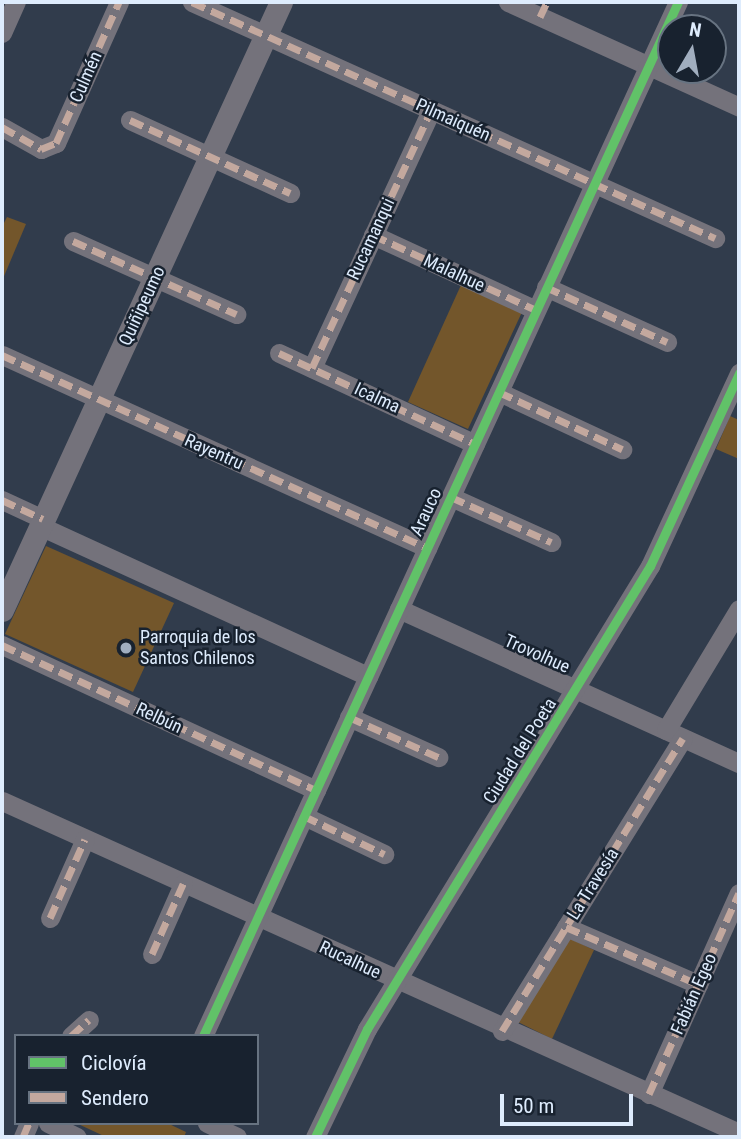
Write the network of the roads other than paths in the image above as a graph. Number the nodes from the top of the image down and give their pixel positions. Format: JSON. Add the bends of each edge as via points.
{"nodes":[{"id":1,"x":16,"y":2,"type":"edge"},
{"id":2,"x":119,"y":2,"type":"edge"},
{"id":3,"x":192,"y":2,"type":"edge"},
{"id":4,"x":281,"y":2,"type":"edge"},
{"id":5,"x":508,"y":2,"type":"edge"},
{"id":6,"x":678,"y":2,"type":"edge"},
{"id":7,"x":544,"y":9,"type":"edge"},
{"id":8,"x":2,"y":33,"type":"edge"},
{"id":9,"x":266,"y":35,"type":"junction"},
{"id":10,"x":648,"y":65,"type":"junction"},
{"id":11,"x":739,"y":107,"type":"edge"},
{"id":12,"x":431,"y":110,"type":"junction"},
{"id":13,"x":130,"y":120,"type":"dead end"},
{"id":14,"x":2,"y":127,"type":"edge"},
{"id":15,"x":210,"y":156,"type":"junction"},
{"id":16,"x":594,"y":184,"type":"junction"},
{"id":17,"x":290,"y":193,"type":"dead end"},
{"id":18,"x":373,"y":235,"type":"junction"},
{"id":19,"x":715,"y":238,"type":"dead end"},
{"id":20,"x":73,"y":241,"type":"dead end"},
{"id":21,"x":155,"y":278,"type":"junction"},
{"id":22,"x":547,"y":287,"type":"junction"},
{"id":23,"x":536,"y":310,"type":"junction"},
{"id":24,"x":236,"y":314,"type":"dead end"},
{"id":25,"x":667,"y":342,"type":"dead end"},
{"id":26,"x":278,"y":353,"type":"dead end"},
{"id":27,"x":2,"y":355,"type":"edge"},
{"id":28,"x":312,"y":368,"type":"junction"},
{"id":29,"x":739,"y":373,"type":"edge"},
{"id":30,"x":499,"y":392,"type":"junction"},
{"id":31,"x":99,"y":399,"type":"junction"},
{"id":32,"x":475,"y":443,"type":"junction"},
{"id":33,"x":622,"y":449,"type":"dead end"},
{"id":34,"x":451,"y":497,"type":"junction"},
{"id":35,"x":2,"y":500,"type":"edge"},
{"id":36,"x":42,"y":523,"type":"junction"},
{"id":37,"x":551,"y":542,"type":"dead end"},
{"id":38,"x":427,"y":548,"type":"junction"},
{"id":39,"x":399,"y":609,"type":"junction"},
{"id":40,"x":739,"y":609,"type":"edge"},
{"id":41,"x":2,"y":610,"type":"edge"},
{"id":42,"x":2,"y":645,"type":"edge"},
{"id":43,"x":368,"y":676,"type":"junction"},
{"id":44,"x":577,"y":690,"type":"junction"},
{"id":45,"x":349,"y":717,"type":"junction"},
{"id":46,"x":674,"y":734,"type":"junction"},
{"id":47,"x":438,"y":757,"type":"dead end"},
{"id":48,"x":739,"y":763,"type":"edge"},
{"id":49,"x":316,"y":790,"type":"junction"},
{"id":50,"x":2,"y":801,"type":"edge"},
{"id":51,"x":304,"y":816,"type":"junction"},
{"id":52,"x":85,"y":839,"type":"junction"},
{"id":53,"x":384,"y":854,"type":"dead end"},
{"id":54,"x":183,"y":884,"type":"junction"},
{"id":55,"x":739,"y":893,"type":"edge"},
{"id":56,"x":50,"y":918,"type":"dead end"},
{"id":57,"x":257,"y":918,"type":"junction"},
{"id":58,"x":566,"y":928,"type":"junction"},
{"id":59,"x":152,"y":954,"type":"dead end"},
{"id":60,"x":395,"y":981,"type":"junction"},
{"id":61,"x":698,"y":984,"type":"junction"},
{"id":62,"x":89,"y":1020,"type":"dead end"},
{"id":63,"x":502,"y":1031,"type":"junction"},
{"id":64,"x":73,"y":1034,"type":"edge"},
{"id":65,"x":204,"y":1034,"type":"edge"},
{"id":66,"x":649,"y":1094,"type":"junction"},
{"id":67,"x":52,"y":1125,"type":"edge"},
{"id":68,"x":207,"y":1128,"type":"edge"},
{"id":69,"x":739,"y":1133,"type":"edge"},
{"id":70,"x":77,"y":1137,"type":"edge"},
{"id":71,"x":237,"y":1137,"type":"edge"},
{"id":72,"x":315,"y":1137,"type":"edge"}],
"edges":[{"from":1,"to":8,"type":"street"},
{"from":2,"to":14,"type":"street","name":"Culmén","via":[[49,150]]},
{"from":3,"to":9,"type":"street","name":"Pilmaiquén"},
{"from":4,"to":9,"type":"street","name":"Quiñipeumo"},
{"from":5,"to":7,"type":"street"},
{"from":6,"to":10,"type":"street","name":"Arauco"},
{"from":7,"to":10,"type":"street"},
{"from":9,"to":12,"type":"street","name":"Pilmaiquén"},
{"from":9,"to":15,"type":"street","name":"Quiñipeumo"},
{"from":10,"to":11,"type":"street"},
{"from":10,"to":16,"type":"street","name":"Arauco"},
{"from":12,"to":16,"type":"street","name":"Pilmaiquén"},
{"from":12,"to":18,"type":"street","name":"Rucamanqui"},
{"from":13,"to":15,"type":"street"},
{"from":15,"to":17,"type":"street"},
{"from":15,"to":21,"type":"street","name":"Quiñipeumo"},
{"from":16,"to":19,"type":"street","name":"Pilmaiquén"},
{"from":16,"to":22,"type":"street","name":"Arauco"},
{"from":18,"to":23,"type":"street","name":"Malalhue"},
{"from":18,"to":28,"type":"street","name":"Rucamanqui"},
{"from":20,"to":21,"type":"street"},
{"from":21,"to":24,"type":"street"},
{"from":21,"to":31,"type":"street","name":"Quiñipeumo"},
{"from":22,"to":23,"type":"street","name":"Arauco"},
{"from":22,"to":25,"type":"street"},
{"from":23,"to":30,"type":"street","name":"Arauco"},
{"from":26,"to":28,"type":"street","name":"Icalma"},
{"from":27,"to":31,"type":"street","name":"Rayentru"},
{"from":28,"to":32,"type":"street","name":"Icalma"},
{"from":29,"to":44,"type":"street","name":"Ciudad del Poeta","via":[[650,566]]},
{"from":30,"to":32,"type":"street","name":"Arauco"},
{"from":30,"to":33,"type":"street"},
{"from":31,"to":36,"type":"street","name":"Quiñipeumo"},
{"from":31,"to":38,"type":"street","name":"Rayentru"},
{"from":32,"to":34,"type":"street","name":"Arauco"},
{"from":34,"to":37,"type":"street"},
{"from":34,"to":38,"type":"street","name":"Arauco"},
{"from":35,"to":36,"type":"street"},
{"from":36,"to":41,"type":"street","name":"Quiñipeumo"},
{"from":36,"to":43,"type":"street"},
{"from":38,"to":39,"type":"street","name":"Arauco"},
{"from":39,"to":43,"type":"street","name":"Arauco"},
{"from":39,"to":44,"type":"street","name":"Trovolhue"},
{"from":40,"to":46,"type":"street","name":"La Travesía"},
{"from":42,"to":49,"type":"street","name":"Relbún"},
{"from":43,"to":45,"type":"street","name":"Arauco"},
{"from":44,"to":46,"type":"street","name":"Trovolhue"},
{"from":44,"to":60,"type":"street","name":"Ciudad del Poeta"},
{"from":45,"to":47,"type":"street"},
{"from":45,"to":49,"type":"street","name":"Arauco"},
{"from":46,"to":48,"type":"street","name":"Trovolhue"},
{"from":46,"to":58,"type":"street","name":"La Travesía"},
{"from":49,"to":51,"type":"street","name":"Arauco"},
{"from":50,"to":52,"type":"street","name":"Rucalhue"},
{"from":51,"to":53,"type":"street"},
{"from":51,"to":57,"type":"street","name":"Arauco"},
{"from":52,"to":54,"type":"street","name":"Rucalhue"},
{"from":52,"to":56,"type":"street"},
{"from":54,"to":57,"type":"street","name":"Rucalhue"},
{"from":54,"to":59,"type":"street"},
{"from":55,"to":61,"type":"street","name":"Fabián Egeo"},
{"from":57,"to":60,"type":"street","name":"Rucalhue"},
{"from":57,"to":65,"type":"street","name":"Arauco"},
{"from":58,"to":61,"type":"street"},
{"from":58,"to":63,"type":"street","name":"La Travesía"},
{"from":60,"to":63,"type":"street","name":"Rucalhue"},
{"from":60,"to":72,"type":"street","name":"Ciudad del Poeta"},
{"from":61,"to":66,"type":"street","name":"Fabián Egeo"},
{"from":62,"to":64,"type":"street"},
{"from":63,"to":66,"type":"street","name":"Rucalhue"},
{"from":66,"to":69,"type":"street","name":"Rucalhue"},
{"from":67,"to":70,"type":"street"},
{"from":68,"to":71,"type":"street"}]}
